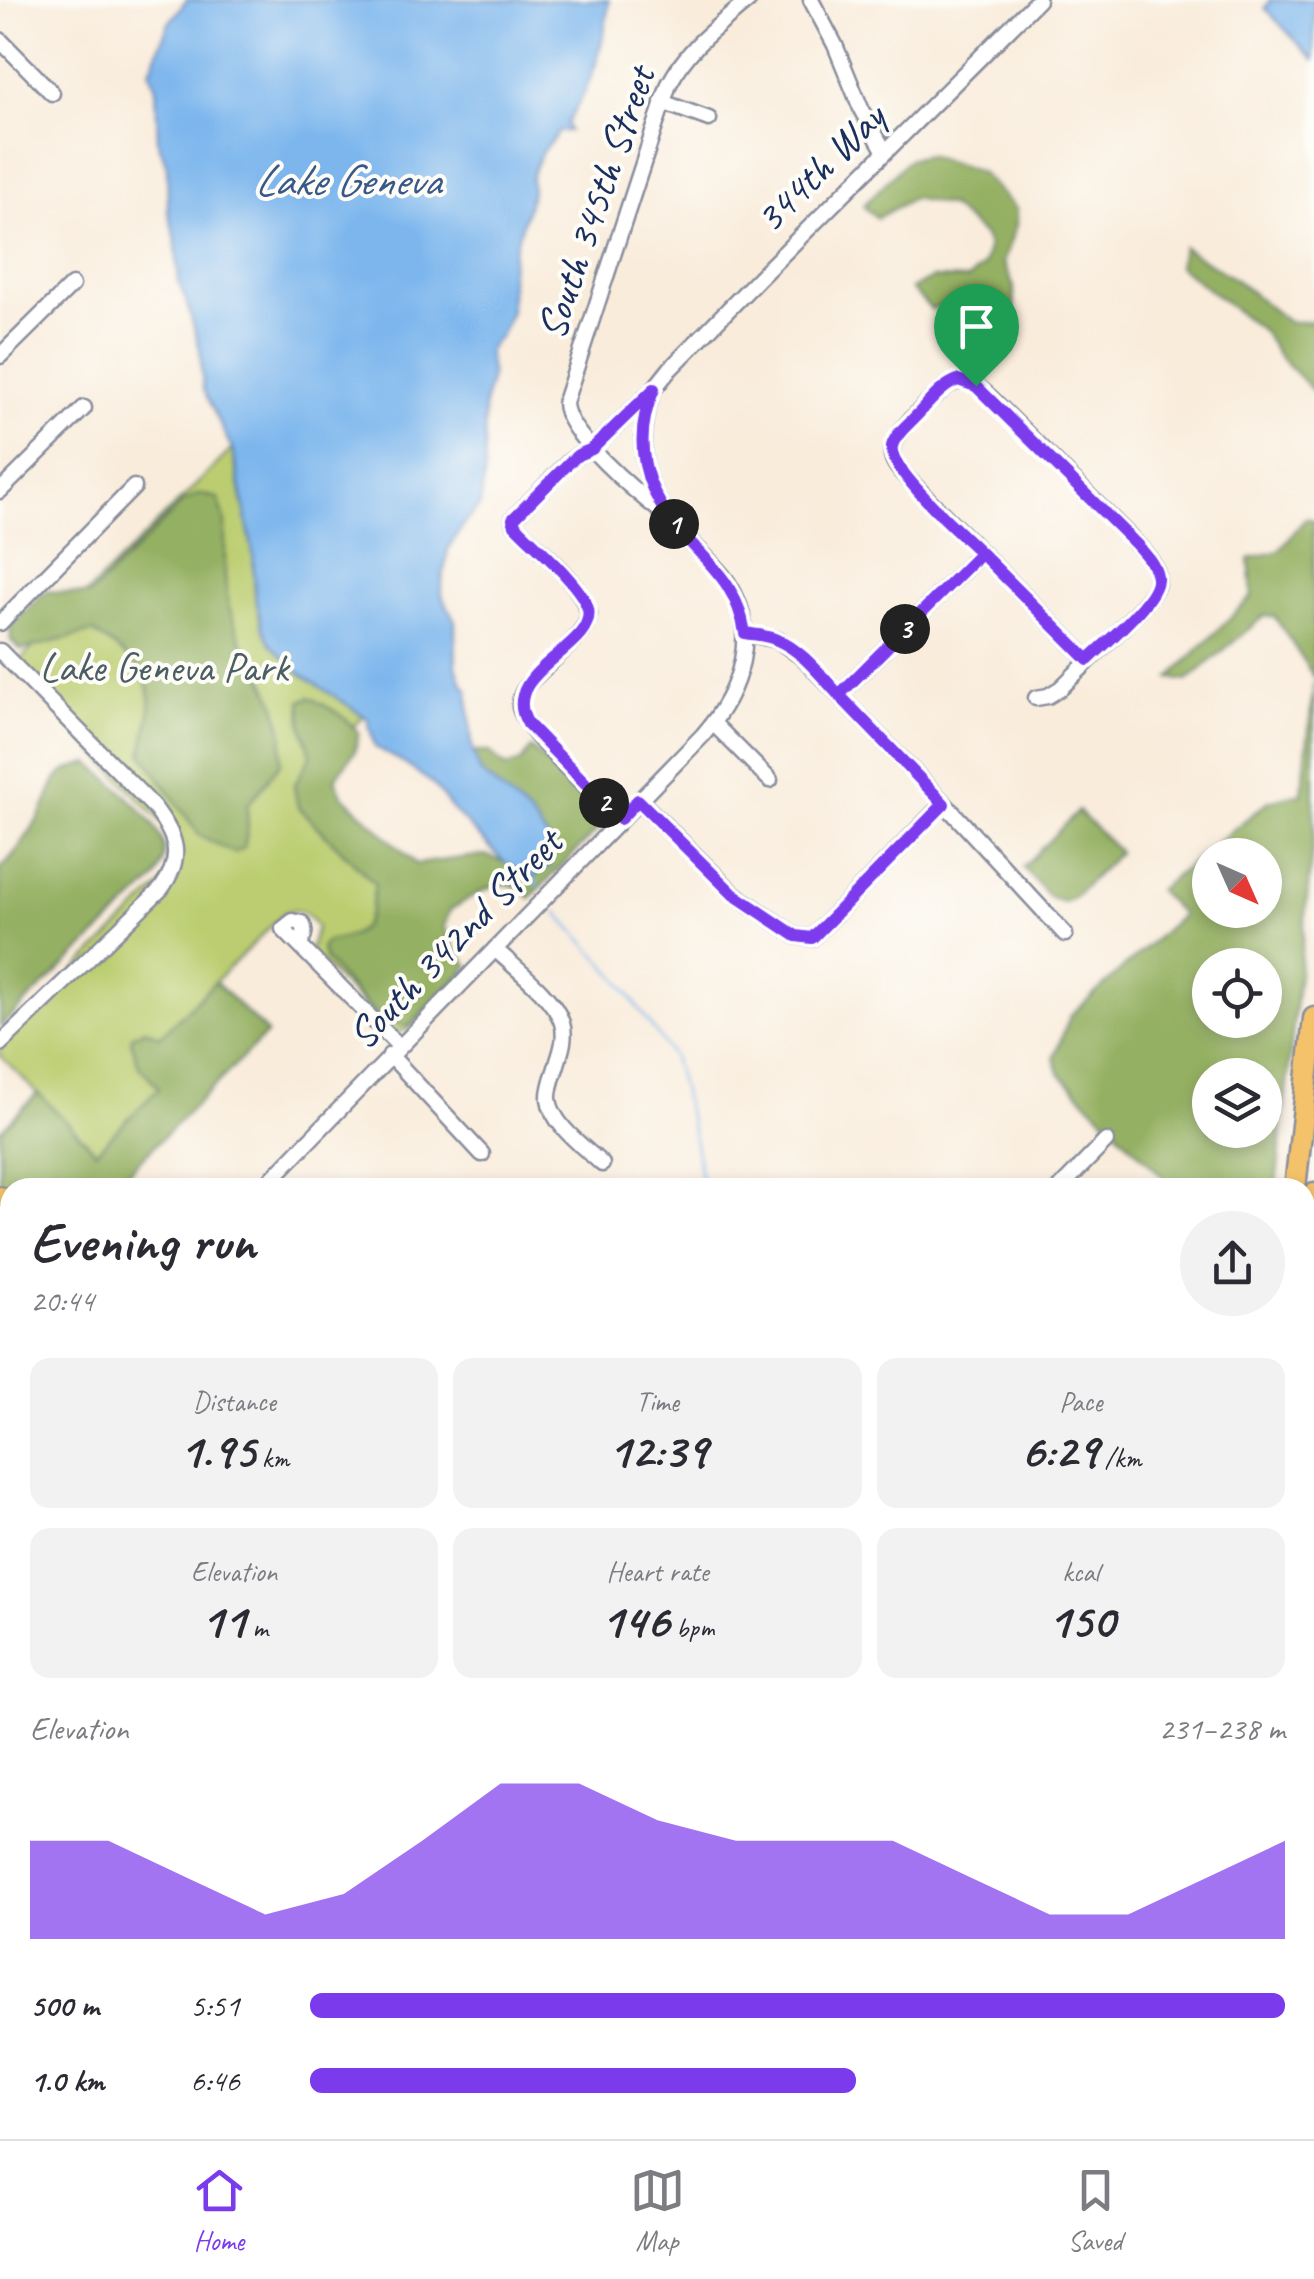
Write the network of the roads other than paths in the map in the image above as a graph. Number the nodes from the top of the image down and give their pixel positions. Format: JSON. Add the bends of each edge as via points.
{"nodes":[{"id":1,"x":749,"y":0,"type":"edge"},
{"id":2,"x":811,"y":0,"type":"edge"},
{"id":3,"x":1038,"y":0,"type":"edge"},
{"id":4,"x":0,"y":40,"type":"edge"},
{"id":5,"x":52,"y":93,"type":"dead end"},
{"id":6,"x":662,"y":102,"type":"junction"},
{"id":7,"x":710,"y":119,"type":"dead end"},
{"id":8,"x":886,"y":152,"type":"junction"},
{"id":9,"x":72,"y":285,"type":"dead end"},
{"id":10,"x":0,"y":356,"type":"edge"},
{"id":11,"x":654,"y":389,"type":"junction"},
{"id":12,"x":84,"y":408,"type":"dead end"},
{"id":13,"x":592,"y":449,"type":"junction"},
{"id":14,"x":134,"y":487,"type":"dead end"},
{"id":15,"x":0,"y":492,"type":"edge"},
{"id":16,"x":670,"y":519,"type":"junction"},
{"id":17,"x":981,"y":553,"type":"junction"},
{"id":18,"x":0,"y":623,"type":"edge"},
{"id":19,"x":745,"y":633,"type":"junction"},
{"id":20,"x":0,"y":651,"type":"edge"},
{"id":21,"x":1088,"y":660,"type":"junction"},
{"id":22,"x":839,"y":695,"type":"junction"},
{"id":23,"x":1036,"y":698,"type":"dead end"},
{"id":24,"x":713,"y":723,"type":"junction"},
{"id":25,"x":770,"y":780,"type":"dead end"},
{"id":26,"x":638,"y":800,"type":"junction"},
{"id":27,"x":944,"y":804,"type":"junction"},
{"id":28,"x":620,"y":819,"type":"junction"},
{"id":29,"x":1065,"y":934,"type":"dead end"},
{"id":30,"x":300,"y":946,"type":"dead end"},
{"id":31,"x":495,"y":949,"type":"junction"},
{"id":32,"x":1314,"y":1018,"type":"edge"},
{"id":33,"x":0,"y":1044,"type":"edge"},
{"id":34,"x":394,"y":1050,"type":"junction"},
{"id":35,"x":1106,"y":1142,"type":"dead end"},
{"id":36,"x":482,"y":1154,"type":"dead end"},
{"id":37,"x":602,"y":1164,"type":"dead end"},
{"id":38,"x":272,"y":1178,"type":"edge"},
{"id":39,"x":1070,"y":1178,"type":"edge"},
{"id":40,"x":1296,"y":1178,"type":"edge"}],
"edges":[{"from":1,"to":6,"type":"street","name":"South 345th Street","via":[[686,55]]},
{"from":2,"to":8,"type":"street"},
{"from":3,"to":8,"type":"street","name":"344th Way"},
{"from":4,"to":5,"type":"street"},
{"from":6,"to":7,"type":"street"},
{"from":6,"to":13,"type":"street","name":"South 345th Street","via":[[565,402],[565,413]]},
{"from":8,"to":11,"type":"street","name":"344th Way"},
{"from":9,"to":10,"type":"street"},
{"from":11,"to":13,"type":"street","name":"344th Way"},
{"from":11,"to":16,"type":"street","via":[[643,463]]},
{"from":12,"to":15,"type":"street"},
{"from":13,"to":16,"type":"street","name":"South 345th Street"},
{"from":13,"to":28,"type":"street","name":"344th Way","via":[[513,519],[576,588],[588,614],[581,631],[527,687],[520,708],[532,730]]},
{"from":14,"to":18,"type":"street"},
{"from":16,"to":19,"type":"street","via":[[728,583]]},
{"from":17,"to":21,"type":"street"},
{"from":17,"to":21,"type":"street","via":[[892,456],[896,437],[958,380],[991,398],[1129,536],[1156,574],[1147,600]]},
{"from":17,"to":22,"type":"street"},
{"from":19,"to":22,"type":"street","via":[[786,644]]},
{"from":19,"to":24,"type":"street","name":"South 342nd Street","via":[[734,688]]},
{"from":20,"to":33,"type":"street","via":[[144,796],[163,820],[176,856],[161,889]]},
{"from":21,"to":23,"type":"street","via":[[1056,691]]},
{"from":22,"to":27,"type":"street"},
{"from":24,"to":25,"type":"street"},
{"from":24,"to":26,"type":"street","name":"South 342nd Street"},
{"from":26,"to":27,"type":"street","via":[[733,894],[798,936],[812,938]]},
{"from":26,"to":28,"type":"street","name":"South 342nd Street"},
{"from":27,"to":29,"type":"street"},
{"from":28,"to":31,"type":"street","name":"South 342nd Street"},
{"from":30,"to":34,"type":"street"},
{"from":31,"to":34,"type":"street","name":"South 342nd Street"},
{"from":31,"to":37,"type":"street","via":[[562,1023],[552,1111]]},
{"from":32,"to":40,"type":"highway"},
{"from":34,"to":36,"type":"street"},
{"from":34,"to":38,"type":"street","name":"South 342nd Street"},
{"from":35,"to":39,"type":"street"}]}
